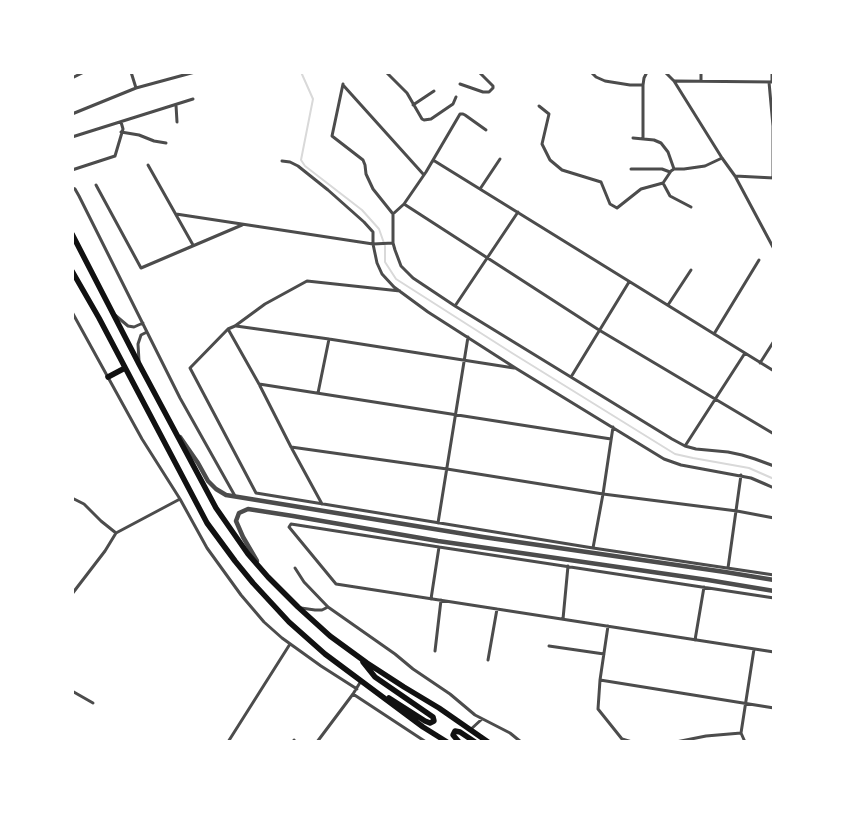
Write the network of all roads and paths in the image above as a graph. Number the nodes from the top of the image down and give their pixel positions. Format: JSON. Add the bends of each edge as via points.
{"nodes":[{"id":1,"x":84,"y":72,"type":"edge"},
{"id":2,"x":131,"y":72,"type":"edge"},
{"id":3,"x":194,"y":72,"type":"edge"},
{"id":4,"x":386,"y":72,"type":"edge"},
{"id":5,"x":479,"y":72,"type":"edge"},
{"id":6,"x":591,"y":72,"type":"edge"},
{"id":7,"x":647,"y":72,"type":"edge"},
{"id":8,"x":665,"y":72,"type":"edge"},
{"id":9,"x":701,"y":72,"type":"edge"},
{"id":10,"x":772,"y":72,"type":"edge"},
{"id":11,"x":72,"y":78,"type":"edge"},
{"id":12,"x":674,"y":81,"type":"junction"},
{"id":13,"x":701,"y":81,"type":"junction"},
{"id":14,"x":772,"y":82,"type":"edge"},
{"id":15,"x":460,"y":84,"type":"dead end"},
{"id":16,"x":643,"y":85,"type":"junction"},
{"id":17,"x":136,"y":88,"type":"junction"},
{"id":18,"x":434,"y":91,"type":"dead end"},
{"id":19,"x":456,"y":97,"type":"dead end"},
{"id":20,"x":193,"y":99,"type":"dead end"},
{"id":21,"x":176,"y":105,"type":"junction"},
{"id":22,"x":414,"y":105,"type":"junction"},
{"id":23,"x":539,"y":106,"type":"dead end"},
{"id":24,"x":72,"y":114,"type":"edge"},
{"id":25,"x":121,"y":122,"type":"junction"},
{"id":26,"x":177,"y":122,"type":"dead end"},
{"id":27,"x":486,"y":130,"type":"dead end"},
{"id":28,"x":122,"y":132,"type":"junction"},
{"id":29,"x":72,"y":138,"type":"edge"},
{"id":30,"x":633,"y":138,"type":"dead end"},
{"id":31,"x":643,"y":139,"type":"junction"},
{"id":32,"x":166,"y":143,"type":"dead end"},
{"id":33,"x":722,"y":158,"type":"junction"},
{"id":34,"x":500,"y":159,"type":"dead end"},
{"id":35,"x":433,"y":160,"type":"junction"},
{"id":36,"x":282,"y":161,"type":"dead end"},
{"id":37,"x":148,"y":164,"type":"dead end"},
{"id":38,"x":631,"y":169,"type":"dead end"},
{"id":39,"x":674,"y":169,"type":"junction"},
{"id":40,"x":72,"y":170,"type":"edge"},
{"id":41,"x":670,"y":172,"type":"junction"},
{"id":42,"x":424,"y":175,"type":"junction"},
{"id":43,"x":735,"y":176,"type":"junction"},
{"id":44,"x":773,"y":178,"type":"edge"},
{"id":45,"x":663,"y":183,"type":"junction"},
{"id":46,"x":96,"y":184,"type":"dead end"},
{"id":47,"x":72,"y":188,"type":"edge"},
{"id":48,"x":480,"y":189,"type":"junction"},
{"id":49,"x":404,"y":204,"type":"junction"},
{"id":50,"x":691,"y":207,"type":"dead end"},
{"id":51,"x":518,"y":212,"type":"junction"},
{"id":52,"x":176,"y":214,"type":"junction"},
{"id":53,"x":393,"y":214,"type":"junction"},
{"id":54,"x":244,"y":225,"type":"junction"},
{"id":55,"x":72,"y":234,"type":"edge"},
{"id":56,"x":373,"y":244,"type":"junction"},
{"id":57,"x":392,"y":244,"type":"junction"},
{"id":58,"x":193,"y":246,"type":"junction"},
{"id":59,"x":774,"y":249,"type":"edge"},
{"id":60,"x":487,"y":258,"type":"junction"},
{"id":61,"x":759,"y":260,"type":"dead end"},
{"id":62,"x":691,"y":270,"type":"dead end"},
{"id":63,"x":72,"y":271,"type":"edge"},
{"id":64,"x":630,"y":282,"type":"junction"},
{"id":65,"x":400,"y":291,"type":"junction"},
{"id":66,"x":668,"y":305,"type":"junction"},
{"id":67,"x":455,"y":306,"type":"junction"},
{"id":68,"x":72,"y":312,"type":"edge"},
{"id":69,"x":113,"y":313,"type":"junction"},
{"id":70,"x":143,"y":323,"type":"junction"},
{"id":71,"x":235,"y":326,"type":"junction"},
{"id":72,"x":228,"y":329,"type":"junction"},
{"id":73,"x":599,"y":330,"type":"junction"},
{"id":74,"x":147,"y":332,"type":"junction"},
{"id":75,"x":714,"y":334,"type":"junction"},
{"id":76,"x":468,"y":337,"type":"junction"},
{"id":77,"x":329,"y":339,"type":"junction"},
{"id":78,"x":774,"y":341,"type":"edge"},
{"id":79,"x":745,"y":353,"type":"junction"},
{"id":80,"x":464,"y":360,"type":"junction"},
{"id":81,"x":760,"y":363,"type":"junction"},
{"id":82,"x":139,"y":364,"type":"junction"},
{"id":83,"x":125,"y":368,"type":"junction"},
{"id":84,"x":517,"y":369,"type":"junction"},
{"id":85,"x":774,"y":371,"type":"edge"},
{"id":86,"x":571,"y":377,"type":"junction"},
{"id":87,"x":108,"y":378,"type":"junction"},
{"id":88,"x":259,"y":384,"type":"junction"},
{"id":89,"x":318,"y":393,"type":"junction"},
{"id":90,"x":715,"y":399,"type":"junction"},
{"id":91,"x":455,"y":415,"type":"junction"},
{"id":92,"x":172,"y":425,"type":"junction"},
{"id":93,"x":613,"y":427,"type":"junction"},
{"id":94,"x":774,"y":434,"type":"edge"},
{"id":95,"x":611,"y":439,"type":"junction"},
{"id":96,"x":685,"y":446,"type":"junction"},
{"id":97,"x":291,"y":447,"type":"junction"},
{"id":98,"x":774,"y":466,"type":"edge"},
{"id":99,"x":447,"y":469,"type":"junction"},
{"id":100,"x":741,"y":475,"type":"junction"},
{"id":101,"x":774,"y":488,"type":"edge"},
{"id":102,"x":604,"y":494,"type":"junction"},
{"id":103,"x":236,"y":497,"type":"junction"},
{"id":104,"x":72,"y":498,"type":"edge"},
{"id":105,"x":180,"y":499,"type":"junction"},
{"id":106,"x":322,"y":504,"type":"junction"},
{"id":107,"x":286,"y":505,"type":"junction"},
{"id":108,"x":737,"y":511,"type":"junction"},
{"id":109,"x":290,"y":515,"type":"junction"},
{"id":110,"x":401,"y":517,"type":"junction"},
{"id":111,"x":774,"y":518,"type":"edge"},
{"id":112,"x":438,"y":523,"type":"junction"},
{"id":113,"x":401,"y":524,"type":"junction"},
{"id":114,"x":116,"y":533,"type":"junction"},
{"id":115,"x":400,"y":534,"type":"junction"},
{"id":116,"x":483,"y":537,"type":"junction"},
{"id":117,"x":399,"y":541,"type":"junction"},
{"id":118,"x":439,"y":547,"type":"junction"},
{"id":119,"x":481,"y":547,"type":"junction"},
{"id":120,"x":593,"y":548,"type":"junction"},
{"id":121,"x":666,"y":561,"type":"junction"},
{"id":122,"x":568,"y":566,"type":"junction"},
{"id":123,"x":295,"y":568,"type":"dead end"},
{"id":124,"x":728,"y":568,"type":"junction"},
{"id":125,"x":665,"y":573,"type":"junction"},
{"id":126,"x":774,"y":575,"type":"edge"},
{"id":127,"x":268,"y":577,"type":"junction"},
{"id":128,"x":774,"y":580,"type":"edge"},
{"id":129,"x":664,"y":581,"type":"junction"},
{"id":130,"x":704,"y":587,"type":"junction"},
{"id":131,"x":774,"y":591,"type":"edge"},
{"id":132,"x":72,"y":594,"type":"edge"},
{"id":133,"x":774,"y":598,"type":"edge"},
{"id":134,"x":431,"y":599,"type":"junction"},
{"id":135,"x":441,"y":600,"type":"junction"},
{"id":136,"x":298,"y":607,"type":"junction"},
{"id":137,"x":328,"y":607,"type":"junction"},
{"id":138,"x":497,"y":609,"type":"junction"},
{"id":139,"x":564,"y":619,"type":"junction"},
{"id":140,"x":608,"y":626,"type":"junction"},
{"id":141,"x":695,"y":640,"type":"junction"},
{"id":142,"x":290,"y":644,"type":"junction"},
{"id":143,"x":549,"y":646,"type":"dead end"},
{"id":144,"x":754,"y":649,"type":"junction"},
{"id":145,"x":435,"y":651,"type":"dead end"},
{"id":146,"x":774,"y":652,"type":"edge"},
{"id":147,"x":604,"y":654,"type":"junction"},
{"id":148,"x":356,"y":655,"type":"junction"},
{"id":149,"x":488,"y":660,"type":"dead end"},
{"id":150,"x":600,"y":680,"type":"junction"},
{"id":151,"x":362,"y":682,"type":"junction"},
{"id":152,"x":356,"y":689,"type":"junction"},
{"id":153,"x":72,"y":691,"type":"edge"},
{"id":154,"x":353,"y":694,"type":"junction"},
{"id":155,"x":93,"y":703,"type":"dead end"},
{"id":156,"x":745,"y":704,"type":"junction"},
{"id":157,"x":774,"y":708,"type":"edge"},
{"id":158,"x":482,"y":719,"type":"junction"},
{"id":159,"x":470,"y":730,"type":"junction"},
{"id":160,"x":741,"y":733,"type":"junction"},
{"id":161,"x":621,"y":740,"type":"edge"},
{"id":162,"x":228,"y":742,"type":"edge"},
{"id":163,"x":317,"y":742,"type":"edge"},
{"id":164,"x":426,"y":742,"type":"edge"},
{"id":165,"x":447,"y":742,"type":"edge"},
{"id":166,"x":459,"y":742,"type":"edge"},
{"id":167,"x":475,"y":742,"type":"edge"},
{"id":168,"x":488,"y":742,"type":"edge"},
{"id":169,"x":522,"y":742,"type":"edge"},
{"id":170,"x":632,"y":742,"type":"edge"},
{"id":171,"x":676,"y":742,"type":"edge"},
{"id":172,"x":745,"y":742,"type":"edge"}],
"edges":[{"from":1,"to":11,"type":"street"},
{"from":2,"to":17,"type":"street"},
{"from":3,"to":17,"type":"street"},
{"from":4,"to":22,"type":"street"},
{"from":5,"to":15,"type":"street","via":[[492,86],[489,92]]},
{"from":6,"to":16,"type":"street","via":[[606,81]]},
{"from":7,"to":16,"type":"street"},
{"from":8,"to":12,"type":"street"},
{"from":9,"to":13,"type":"street"},
{"from":10,"to":14,"type":"street"},
{"from":12,"to":13,"type":"street"},
{"from":12,"to":33,"type":"street"},
{"from":13,"to":14,"type":"street"},
{"from":14,"to":44,"type":"street"},
{"from":16,"to":31,"type":"street"},
{"from":17,"to":24,"type":"street"},
{"from":18,"to":22,"type":"street"},
{"from":19,"to":22,"type":"street","via":[[454,104],[426,120]]},
{"from":20,"to":21,"type":"street"},
{"from":21,"to":25,"type":"street"},
{"from":21,"to":26,"type":"street"},
{"from":23,"to":45,"type":"street","via":[[550,114],[542,144],[550,160],[562,170],[601,182],[610,204],[617,208],[641,189]]},
{"from":25,"to":28,"type":"street"},
{"from":25,"to":29,"type":"street"},
{"from":27,"to":35,"type":"street","via":[[460,114]]},
{"from":28,"to":32,"type":"street"},
{"from":28,"to":40,"type":"street","via":[[113,158]]},
{"from":30,"to":31,"type":"street"},
{"from":31,"to":39,"type":"street","via":[[664,145]]},
{"from":33,"to":39,"type":"street","via":[[705,166]]},
{"from":33,"to":43,"type":"street"},
{"from":34,"to":48,"type":"street"},
{"from":35,"to":42,"type":"street"},
{"from":35,"to":48,"type":"street"},
{"from":36,"to":56,"type":"street","via":[[298,166],[364,222],[373,232]]},
{"from":37,"to":52,"type":"street"},
{"from":38,"to":41,"type":"street"},
{"from":39,"to":41,"type":"street"},
{"from":41,"to":45,"type":"street"},
{"from":42,"to":49,"type":"street"},
{"from":42,"to":53,"type":"street","via":[[343,84],[332,136],[363,160],[373,188]]},
{"from":43,"to":44,"type":"street"},
{"from":43,"to":59,"type":"street"},
{"from":45,"to":50,"type":"street","via":[[670,196]]},
{"from":46,"to":58,"type":"street","via":[[142,268]]},
{"from":47,"to":70,"type":"street"},
{"from":48,"to":51,"type":"street"},
{"from":49,"to":53,"type":"street"},
{"from":49,"to":60,"type":"street"},
{"from":51,"to":60,"type":"street"},
{"from":51,"to":64,"type":"street"},
{"from":52,"to":54,"type":"street"},
{"from":52,"to":58,"type":"street"},
{"from":53,"to":57,"type":"street"},
{"from":54,"to":56,"type":"street"},
{"from":54,"to":58,"type":"street"},
{"from":55,"to":69,"type":"highway"},
{"from":56,"to":57,"type":"street"},
{"from":56,"to":65,"type":"street","via":[[378,269]]},
{"from":57,"to":67,"type":"street","via":[[405,271]]},
{"from":60,"to":67,"type":"street"},
{"from":60,"to":73,"type":"street"},
{"from":61,"to":75,"type":"street"},
{"from":62,"to":66,"type":"street"},
{"from":63,"to":83,"type":"highway"},
{"from":64,"to":66,"type":"street"},
{"from":64,"to":73,"type":"street"},
{"from":65,"to":71,"type":"street","via":[[307,281],[265,304]]},
{"from":65,"to":76,"type":"street"},
{"from":66,"to":75,"type":"street"},
{"from":67,"to":86,"type":"street"},
{"from":68,"to":87,"type":"street"},
{"from":69,"to":70,"type":"street","via":[[128,326]]},
{"from":69,"to":82,"type":"highway"},
{"from":70,"to":74,"type":"street"},
{"from":71,"to":72,"type":"street"},
{"from":71,"to":77,"type":"street"},
{"from":72,"to":88,"type":"street"},
{"from":72,"to":106,"type":"street","via":[[190,368],[256,493]]},
{"from":73,"to":86,"type":"street"},
{"from":73,"to":90,"type":"street"},
{"from":74,"to":82,"type":"street","via":[[141,335],[138,344]]},
{"from":74,"to":103,"type":"street"},
{"from":75,"to":79,"type":"street"},
{"from":76,"to":80,"type":"street"},
{"from":76,"to":84,"type":"street"},
{"from":77,"to":80,"type":"street"},
{"from":77,"to":89,"type":"street"},
{"from":78,"to":81,"type":"street"},
{"from":79,"to":81,"type":"street"},
{"from":79,"to":90,"type":"street"},
{"from":80,"to":84,"type":"street"},
{"from":80,"to":91,"type":"street"},
{"from":81,"to":85,"type":"street"},
{"from":82,"to":92,"type":"highway"},
{"from":83,"to":87,"type":"highway"},
{"from":83,"to":151,"type":"highway","via":[[206,523],[229,554],[289,622]]},
{"from":84,"to":93,"type":"street"},
{"from":86,"to":96,"type":"street"},
{"from":87,"to":105,"type":"street"},
{"from":88,"to":89,"type":"street"},
{"from":88,"to":97,"type":"street"},
{"from":89,"to":91,"type":"street"},
{"from":90,"to":94,"type":"street"},
{"from":90,"to":96,"type":"street"},
{"from":91,"to":95,"type":"street"},
{"from":91,"to":99,"type":"street"},
{"from":92,"to":103,"type":"street","via":[[208,481],[226,495]]},
{"from":92,"to":127,"type":"highway","via":[[216,508]]},
{"from":93,"to":95,"type":"street"},
{"from":93,"to":100,"type":"street","via":[[672,462]]},
{"from":95,"to":102,"type":"street"},
{"from":96,"to":98,"type":"street","via":[[742,455]]},
{"from":97,"to":99,"type":"street"},
{"from":97,"to":106,"type":"street"},
{"from":99,"to":102,"type":"street"},
{"from":99,"to":112,"type":"street"},
{"from":100,"to":101,"type":"street"},
{"from":100,"to":108,"type":"street"},
{"from":102,"to":108,"type":"street"},
{"from":102,"to":120,"type":"street"},
{"from":103,"to":107,"type":"street"},
{"from":104,"to":114,"type":"street","via":[[84,504]]},
{"from":105,"to":114,"type":"street"},
{"from":105,"to":142,"type":"street","via":[[207,548],[241,594],[264,622]]},
{"from":106,"to":110,"type":"street"},
{"from":107,"to":109,"type":"street"},
{"from":107,"to":113,"type":"street"},
{"from":108,"to":111,"type":"street"},
{"from":108,"to":124,"type":"street"},
{"from":109,"to":115,"type":"street"},
{"from":109,"to":127,"type":"street","via":[[248,509],[237,516],[243,537]]},
{"from":110,"to":112,"type":"street"},
{"from":110,"to":113,"type":"street"},
{"from":112,"to":120,"type":"street"},
{"from":113,"to":116,"type":"street"},
{"from":114,"to":132,"type":"street"},
{"from":115,"to":117,"type":"street"},
{"from":115,"to":119,"type":"street"},
{"from":116,"to":119,"type":"street"},
{"from":116,"to":121,"type":"street"},
{"from":117,"to":118,"type":"street"},
{"from":117,"to":134,"type":"street","via":[[291,524],[288,527],[336,584]]},
{"from":118,"to":122,"type":"street"},
{"from":118,"to":134,"type":"street"},
{"from":119,"to":125,"type":"street"},
{"from":120,"to":121,"type":"street"},
{"from":121,"to":124,"type":"street"},
{"from":121,"to":128,"type":"street"},
{"from":122,"to":129,"type":"street"},
{"from":122,"to":139,"type":"street"},
{"from":123,"to":137,"type":"street"},
{"from":124,"to":126,"type":"street"},
{"from":125,"to":129,"type":"street"},
{"from":125,"to":131,"type":"street"},
{"from":127,"to":136,"type":"highway"},
{"from":129,"to":130,"type":"street"},
{"from":130,"to":133,"type":"street"},
{"from":130,"to":141,"type":"street"},
{"from":134,"to":135,"type":"street"},
{"from":135,"to":138,"type":"street"},
{"from":135,"to":145,"type":"street"},
{"from":136,"to":137,"type":"street","via":[[315,610]]},
{"from":136,"to":148,"type":"highway"},
{"from":137,"to":158,"type":"street"},
{"from":138,"to":139,"type":"street"},
{"from":138,"to":149,"type":"street"},
{"from":139,"to":140,"type":"street"},
{"from":140,"to":141,"type":"street"},
{"from":140,"to":147,"type":"street"},
{"from":141,"to":144,"type":"street"},
{"from":142,"to":152,"type":"street"},
{"from":142,"to":162,"type":"street"},
{"from":143,"to":147,"type":"street"},
{"from":144,"to":146,"type":"street"},
{"from":144,"to":156,"type":"street"},
{"from":147,"to":150,"type":"street"},
{"from":148,"to":151,"type":"highway","via":[[375,677],[434,721],[425,721]]},
{"from":148,"to":159,"type":"highway"},
{"from":150,"to":156,"type":"street"},
{"from":150,"to":161,"type":"street","via":[[598,709]]},
{"from":151,"to":152,"type":"street"},
{"from":151,"to":165,"type":"highway"},
{"from":152,"to":154,"type":"street"},
{"from":153,"to":155,"type":"street"},
{"from":154,"to":163,"type":"street"},
{"from":154,"to":164,"type":"street"},
{"from":156,"to":157,"type":"street"},
{"from":156,"to":160,"type":"street"},
{"from":158,"to":159,"type":"street"},
{"from":158,"to":169,"type":"street"},
{"from":159,"to":168,"type":"highway"},
{"from":160,"to":171,"type":"street"},
{"from":160,"to":172,"type":"street"},
{"from":161,"to":170,"type":"street"},
{"from":166,"to":167,"type":"highway","via":[[453,735],[455,731]]}]}
